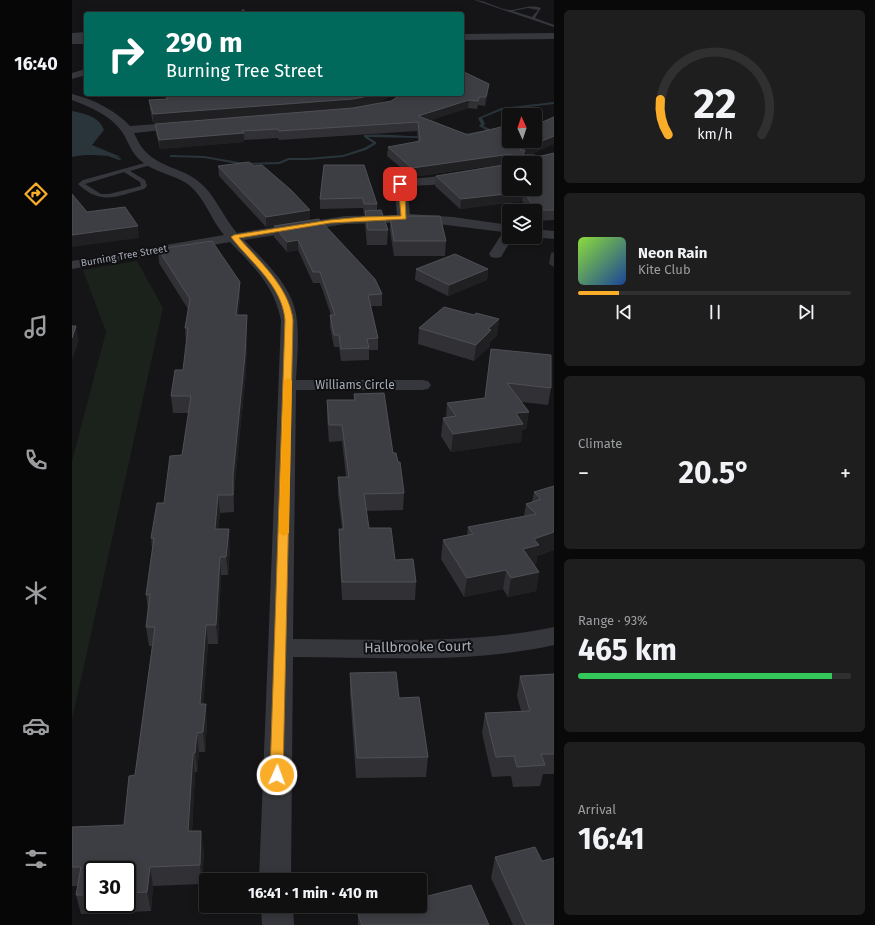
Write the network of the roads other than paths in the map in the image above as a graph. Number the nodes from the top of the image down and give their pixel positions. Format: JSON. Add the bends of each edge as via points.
{"nodes":[{"id":1,"x":476,"y":0,"type":"edge"},
{"id":2,"x":510,"y":11,"type":"junction"},
{"id":3,"x":532,"y":19,"type":"junction"},
{"id":4,"x":554,"y":26,"type":"edge"},
{"id":5,"x":84,"y":35,"type":"edge"},
{"id":6,"x":72,"y":36,"type":"edge"},
{"id":7,"x":554,"y":36,"type":"edge"},
{"id":8,"x":464,"y":37,"type":"edge"},
{"id":9,"x":72,"y":41,"type":"edge"},
{"id":10,"x":84,"y":41,"type":"edge"},
{"id":11,"x":84,"y":73,"type":"edge"},
{"id":12,"x":72,"y":76,"type":"edge"},
{"id":13,"x":72,"y":97,"type":"edge"},
{"id":14,"x":194,"y":125,"type":"edge"},
{"id":15,"x":126,"y":130,"type":"junction"},
{"id":16,"x":152,"y":163,"type":"junction"},
{"id":17,"x":502,"y":169,"type":"edge"},
{"id":18,"x":126,"y":171,"type":"junction"},
{"id":19,"x":404,"y":218,"type":"junction"},
{"id":20,"x":502,"y":228,"type":"edge"},
{"id":21,"x":542,"y":234,"type":"edge"},
{"id":22,"x":554,"y":235,"type":"edge"},
{"id":23,"x":234,"y":237,"type":"junction"},
{"id":24,"x":502,"y":244,"type":"edge"},
{"id":25,"x":496,"y":254,"type":"dead end"},
{"id":26,"x":72,"y":265,"type":"edge"},
{"id":27,"x":288,"y":385,"type":"junction"},
{"id":28,"x":422,"y":385,"type":"dead end"},
{"id":29,"x":554,"y":636,"type":"edge"},
{"id":30,"x":280,"y":648,"type":"junction"},
{"id":31,"x":275,"y":873,"type":"edge"},
{"id":32,"x":277,"y":913,"type":"edge"},
{"id":33,"x":278,"y":925,"type":"edge"}],
"edges":[{"from":1,"to":2,"type":"lane"},
{"from":2,"to":3,"type":"lane"},
{"from":2,"to":3,"type":"lane","via":[[533,7],[540,9]]},
{"from":3,"to":4,"type":"lane"},
{"from":5,"to":6,"type":"street"},
{"from":7,"to":8,"type":"street"},
{"from":9,"to":10,"type":"street"},
{"from":11,"to":12,"type":"street"},
{"from":13,"to":15,"type":"street","via":[[107,112]]},
{"from":14,"to":15,"type":"street"},
{"from":15,"to":16,"type":"street","via":[[136,150]]},
{"from":16,"to":18,"type":"lane"},
{"from":16,"to":23,"type":"street","via":[[194,183],[224,227]]},
{"from":17,"to":19,"type":"street","via":[[446,179],[402,183],[399,187],[402,192]]},
{"from":18,"to":18,"type":"lane","via":[[85,181],[81,184],[100,196],[136,190],[144,186],[143,181]]},
{"from":19,"to":20,"type":"street","name":"Burning Tree Street","via":[[439,219]]},
{"from":19,"to":23,"type":"street","name":"Burning Tree Street","via":[[330,221]]},
{"from":21,"to":22,"type":"street"},
{"from":23,"to":26,"type":"street","name":"Burning Tree Street"},
{"from":23,"to":27,"type":"street","via":[[271,279],[286,303],[289,320]]},
{"from":24,"to":25,"type":"street"},
{"from":27,"to":28,"type":"street","name":"Williams Circle"},
{"from":27,"to":30,"type":"street"},
{"from":29,"to":30,"type":"street","name":"Hallbrooke Court","via":[[498,646]]},
{"from":30,"to":31,"type":"street"},
{"from":32,"to":33,"type":"street"}]}
